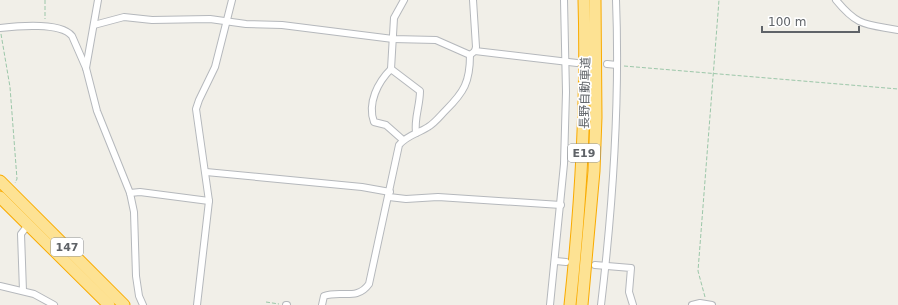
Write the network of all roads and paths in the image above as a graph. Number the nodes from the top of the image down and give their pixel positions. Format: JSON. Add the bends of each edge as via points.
{"nodes":[{"id":1,"x":45,"y":0,"type":"edge"},
{"id":2,"x":98,"y":0,"type":"edge"},
{"id":3,"x":232,"y":0,"type":"edge"},
{"id":4,"x":404,"y":0,"type":"edge"},
{"id":5,"x":473,"y":0,"type":"edge"},
{"id":6,"x":564,"y":0,"type":"edge"},
{"id":7,"x":584,"y":0,"type":"edge"},
{"id":8,"x":595,"y":0,"type":"edge"},
{"id":9,"x":616,"y":0,"type":"edge"},
{"id":10,"x":719,"y":0,"type":"edge"},
{"id":11,"x":836,"y":0,"type":"edge"},
{"id":12,"x":226,"y":20,"type":"junction"},
{"id":13,"x":94,"y":25,"type":"junction"},
{"id":14,"x":45,"y":27,"type":"junction"},
{"id":15,"x":0,"y":29,"type":"edge"},
{"id":16,"x":898,"y":30,"type":"edge"},
{"id":17,"x":393,"y":39,"type":"junction"},
{"id":18,"x":473,"y":53,"type":"junction"},
{"id":19,"x":566,"y":63,"type":"junction"},
{"id":20,"x":578,"y":63,"type":"dead end"},
{"id":21,"x":607,"y":64,"type":"dead end"},
{"id":22,"x":617,"y":65,"type":"junction"},
{"id":23,"x":86,"y":68,"type":"junction"},
{"id":24,"x":391,"y":69,"type":"junction"},
{"id":25,"x":714,"y":74,"type":"junction"},
{"id":26,"x":898,"y":89,"type":"edge"},
{"id":27,"x":416,"y":133,"type":"junction"},
{"id":28,"x":403,"y":140,"type":"junction"},
{"id":29,"x":206,"y":172,"type":"junction"},
{"id":30,"x":0,"y":181,"type":"edge"},
{"id":31,"x":9,"y":190,"type":"junction"},
{"id":32,"x":130,"y":193,"type":"junction"},
{"id":33,"x":389,"y":194,"type":"junction"},
{"id":34,"x":0,"y":197,"type":"edge"},
{"id":35,"x":209,"y":201,"type":"junction"},
{"id":36,"x":561,"y":205,"type":"junction"},
{"id":37,"x":28,"y":225,"type":"junction"},
{"id":38,"x":556,"y":261,"type":"junction"},
{"id":39,"x":566,"y":262,"type":"dead end"},
{"id":40,"x":595,"y":265,"type":"dead end"},
{"id":41,"x":606,"y":265,"type":"junction"},
{"id":42,"x":0,"y":286,"type":"edge"},
{"id":43,"x":23,"y":291,"type":"junction"},
{"id":44,"x":139,"y":296,"type":"junction"},
{"id":45,"x":266,"y":302,"type":"dead end"},
{"id":46,"x":709,"y":304,"type":"edge"},
{"id":47,"x":54,"y":305,"type":"edge"},
{"id":48,"x":108,"y":305,"type":"edge"},
{"id":49,"x":124,"y":305,"type":"edge"},
{"id":50,"x":135,"y":305,"type":"edge"},
{"id":51,"x":143,"y":305,"type":"edge"},
{"id":52,"x":196,"y":305,"type":"edge"},
{"id":53,"x":286,"y":305,"type":"edge"},
{"id":54,"x":322,"y":305,"type":"edge"},
{"id":55,"x":550,"y":305,"type":"edge"},
{"id":56,"x":570,"y":305,"type":"edge"},
{"id":57,"x":582,"y":305,"type":"edge"},
{"id":58,"x":601,"y":305,"type":"edge"},
{"id":59,"x":633,"y":305,"type":"edge"},
{"id":60,"x":692,"y":305,"type":"edge"}],
"edges":[{"from":1,"to":14,"type":"path"},
{"from":2,"to":13,"type":"street"},
{"from":3,"to":12,"type":"street"},
{"from":4,"to":17,"type":"street","via":[[394,18]]},
{"from":5,"to":18,"type":"street"},
{"from":6,"to":19,"type":"street"},
{"from":7,"to":56,"type":"highway","name":"長野自動車道","number":"E19","via":[[585,117]]},
{"from":8,"to":57,"type":"highway","name":"長野自動車道","number":"E19","via":[[596,140]]},
{"from":9,"to":22,"type":"street"},
{"from":10,"to":25,"type":"path"},
{"from":11,"to":16,"type":"street","via":[[858,22]]},
{"from":12,"to":13,"type":"street","via":[[152,20],[124,17]]},
{"from":12,"to":17,"type":"street"},
{"from":12,"to":29,"type":"street","via":[[215,67],[196,109]]},
{"from":13,"to":23,"type":"street"},
{"from":14,"to":15,"type":"street","via":[[17,26]]},
{"from":14,"to":23,"type":"street","via":[[68,32]]},
{"from":15,"to":31,"type":"path","via":[[10,87],[17,179]]},
{"from":17,"to":18,"type":"street","via":[[436,40]]},
{"from":17,"to":24,"type":"street"},
{"from":18,"to":19,"type":"street"},
{"from":18,"to":27,"type":"street","via":[[468,80],[460,96],[436,121]]},
{"from":19,"to":20,"type":"street"},
{"from":19,"to":36,"type":"street"},
{"from":21,"to":22,"type":"street"},
{"from":22,"to":25,"type":"path"},
{"from":22,"to":41,"type":"street"},
{"from":23,"to":32,"type":"street","via":[[96,111]]},
{"from":24,"to":27,"type":"street","via":[[420,92]]},
{"from":24,"to":28,"type":"street","via":[[380,82],[373,98],[372,116],[374,122],[386,125]]},
{"from":25,"to":26,"type":"path"},
{"from":25,"to":46,"type":"path","via":[[698,271]]},
{"from":27,"to":28,"type":"street"},
{"from":28,"to":33,"type":"street","via":[[396,152]]},
{"from":29,"to":33,"type":"street","via":[[362,187]]},
{"from":29,"to":35,"type":"street"},
{"from":30,"to":31,"type":"highway","number":"147"},
{"from":31,"to":49,"type":"highway","number":"147"},
{"from":32,"to":35,"type":"street","via":[[140,192]]},
{"from":32,"to":44,"type":"street","via":[[134,212]]},
{"from":33,"to":36,"type":"street","via":[[406,199],[438,197]]},
{"from":33,"to":54,"type":"street","via":[[369,284],[359,294],[324,296]]},
{"from":34,"to":37,"type":"highway","number":"147"},
{"from":35,"to":52,"type":"street"},
{"from":36,"to":38,"type":"street"},
{"from":37,"to":43,"type":"street","via":[[21,234]]},
{"from":37,"to":48,"type":"highway","number":"147"},
{"from":38,"to":39,"type":"street"},
{"from":38,"to":55,"type":"street"},
{"from":40,"to":41,"type":"street"},
{"from":41,"to":58,"type":"street"},
{"from":41,"to":59,"type":"street","via":[[631,268],[629,292]]},
{"from":42,"to":43,"type":"street"},
{"from":43,"to":47,"type":"street"},
{"from":44,"to":50,"type":"street"},
{"from":44,"to":51,"type":"street"},
{"from":45,"to":53,"type":"path"},
{"from":46,"to":60,"type":"street"}]}
